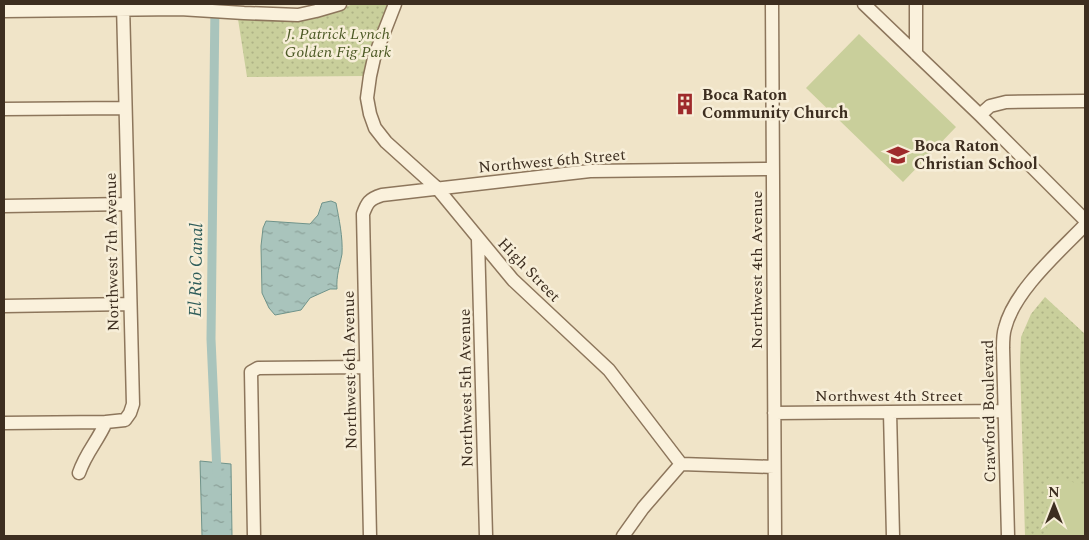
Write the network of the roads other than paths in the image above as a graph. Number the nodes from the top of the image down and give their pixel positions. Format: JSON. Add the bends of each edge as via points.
{"nodes":[{"id":1,"x":340,"y":4,"type":"edge"},
{"id":2,"x":396,"y":4,"type":"edge"},
{"id":3,"x":772,"y":4,"type":"edge"},
{"id":4,"x":864,"y":4,"type":"edge"},
{"id":5,"x":916,"y":4,"type":"edge"},
{"id":6,"x":123,"y":7,"type":"edge"},
{"id":7,"x":298,"y":9,"type":"edge"},
{"id":8,"x":4,"y":11,"type":"edge"},
{"id":9,"x":916,"y":54,"type":"junction"},
{"id":10,"x":1085,"y":101,"type":"edge"},
{"id":11,"x":125,"y":108,"type":"junction"},
{"id":12,"x":4,"y":109,"type":"edge"},
{"id":13,"x":980,"y":116,"type":"junction"},
{"id":14,"x":773,"y":169,"type":"junction"},
{"id":15,"x":437,"y":188,"type":"junction"},
{"id":16,"x":127,"y":204,"type":"junction"},
{"id":17,"x":367,"y":204,"type":"joint"},
{"id":18,"x":4,"y":206,"type":"edge"},
{"id":19,"x":1085,"y":220,"type":"edge"},
{"id":20,"x":1085,"y":224,"type":"edge"},
{"id":21,"x":478,"y":239,"type":"junction"},
{"id":22,"x":130,"y":304,"type":"junction"},
{"id":23,"x":4,"y":306,"type":"edge"},
{"id":24,"x":366,"y":367,"type":"junction"},
{"id":25,"x":1004,"y":411,"type":"junction"},
{"id":26,"x":890,"y":412,"type":"junction"},
{"id":27,"x":774,"y":413,"type":"junction"},
{"id":28,"x":106,"y":422,"type":"junction"},
{"id":29,"x":4,"y":423,"type":"edge"},
{"id":30,"x":681,"y":464,"type":"junction"},
{"id":31,"x":774,"y":467,"type":"junction"},
{"id":32,"x":80,"y":473,"type":"dead end"},
{"id":33,"x":254,"y":536,"type":"edge"},
{"id":34,"x":370,"y":536,"type":"edge"},
{"id":35,"x":486,"y":536,"type":"edge"},
{"id":36,"x":623,"y":536,"type":"edge"},
{"id":37,"x":775,"y":536,"type":"edge"},
{"id":38,"x":893,"y":536,"type":"edge"},
{"id":39,"x":1008,"y":536,"type":"edge"}],
"edges":[{"from":1,"to":7,"type":"street","via":[[316,11]]},
{"from":2,"to":15,"type":"street","name":"High Street","via":[[372,67],[367,98],[370,114],[380,135]]},
{"from":3,"to":14,"type":"street","name":"Northwest 4th Avenue"},
{"from":4,"to":9,"type":"street"},
{"from":5,"to":9,"type":"street"},
{"from":6,"to":7,"type":"street","via":[[244,13]]},
{"from":6,"to":8,"type":"street"},
{"from":6,"to":11,"type":"street","name":"Northwest 7th Avenue"},
{"from":9,"to":13,"type":"street"},
{"from":10,"to":13,"type":"street","via":[[1006,102],[990,106]]},
{"from":11,"to":12,"type":"street"},
{"from":11,"to":16,"type":"street","name":"Northwest 7th Avenue"},
{"from":13,"to":19,"type":"street"},
{"from":14,"to":15,"type":"street","name":"Northwest 6th Street","via":[[590,171]]},
{"from":14,"to":27,"type":"street","name":"Northwest 4th Avenue"},
{"from":15,"to":17,"type":"street","name":"Northwest 6th Street","via":[[382,195]]},
{"from":15,"to":21,"type":"street","name":"High Street"},
{"from":16,"to":18,"type":"street"},
{"from":16,"to":22,"type":"street","name":"Northwest 7th Avenue"},
{"from":17,"to":24,"type":"street","name":"Northwest 6th Avenue","via":[[362,214]]},
{"from":20,"to":25,"type":"street","name":"Crawford Boulevard","via":[[1030,283],[1012,310],[1003,341]]},
{"from":21,"to":30,"type":"street","name":"High Street","via":[[514,280],[609,370]]},
{"from":21,"to":35,"type":"street","name":"Northwest 5th Avenue"},
{"from":22,"to":23,"type":"street"},
{"from":22,"to":28,"type":"street","name":"Northwest 7th Avenue","via":[[132,404],[125,420]]},
{"from":24,"to":33,"type":"street","via":[[258,368],[251,372]]},
{"from":24,"to":34,"type":"street","name":"Northwest 6th Avenue"},
{"from":25,"to":26,"type":"street","name":"Northwest 4th Street"},
{"from":25,"to":39,"type":"street","name":"Crawford Boulevard"},
{"from":26,"to":27,"type":"street","name":"Northwest 4th Street"},
{"from":26,"to":38,"type":"street"},
{"from":27,"to":31,"type":"street","name":"Northwest 4th Avenue"},
{"from":28,"to":29,"type":"street"},
{"from":28,"to":32,"type":"street","via":[[86,455]]},
{"from":30,"to":31,"type":"street"},
{"from":30,"to":36,"type":"street"},
{"from":31,"to":37,"type":"street","name":"Northwest 4th Avenue"}]}
